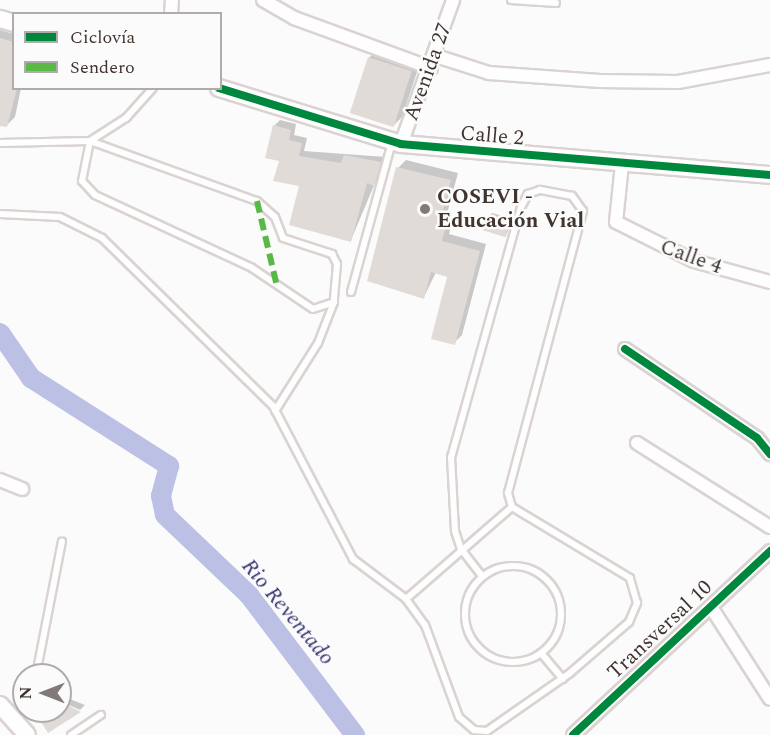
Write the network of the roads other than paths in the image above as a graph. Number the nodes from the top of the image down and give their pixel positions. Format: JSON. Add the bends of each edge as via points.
{"nodes":[{"id":1,"x":263,"y":0,"type":"edge"},
{"id":2,"x":453,"y":0,"type":"edge"},
{"id":3,"x":511,"y":0,"type":"edge"},
{"id":4,"x":556,"y":3,"type":"dead end"},
{"id":5,"x":436,"y":56,"type":"junction"},
{"id":6,"x":770,"y":65,"type":"edge"},
{"id":7,"x":431,"y":68,"type":"junction"},
{"id":8,"x":222,"y":89,"type":"edge"},
{"id":9,"x":151,"y":90,"type":"edge"},
{"id":10,"x":90,"y":141,"type":"junction"},
{"id":11,"x":0,"y":143,"type":"edge"},
{"id":12,"x":397,"y":143,"type":"junction"},
{"id":13,"x":622,"y":165,"type":"junction"},
{"id":14,"x":770,"y":175,"type":"edge"},
{"id":15,"x":0,"y":214,"type":"edge"},
{"id":16,"x":770,"y":282,"type":"edge"},
{"id":17,"x":351,"y":292,"type":"dead end"},
{"id":18,"x":334,"y":302,"type":"junction"},
{"id":19,"x":625,"y":350,"type":"dead end"},
{"id":20,"x":275,"y":411,"type":"junction"},
{"id":21,"x":637,"y":443,"type":"dead end"},
{"id":22,"x":770,"y":454,"type":"edge"},
{"id":23,"x":0,"y":480,"type":"edge"},
{"id":24,"x":22,"y":489,"type":"dead end"},
{"id":25,"x":512,"y":507,"type":"junction"},
{"id":26,"x":770,"y":526,"type":"edge"},
{"id":27,"x":62,"y":541,"type":"dead end"},
{"id":28,"x":461,"y":549,"type":"junction"},
{"id":29,"x":770,"y":551,"type":"edge"},
{"id":30,"x":482,"y":576,"type":"junction"},
{"id":31,"x":406,"y":599,"type":"junction"},
{"id":32,"x":711,"y":607,"type":"junction"},
{"id":33,"x":541,"y":653,"type":"junction"},
{"id":34,"x":38,"y":663,"type":"edge"},
{"id":35,"x":563,"y":679,"type":"junction"},
{"id":36,"x":770,"y":699,"type":"edge"},
{"id":37,"x":0,"y":705,"type":"edge"},
{"id":38,"x":101,"y":715,"type":"dead end"},
{"id":39,"x":27,"y":735,"type":"edge"},
{"id":40,"x":71,"y":735,"type":"edge"},
{"id":41,"x":573,"y":735,"type":"edge"}],
"edges":[{"from":1,"to":7,"type":"street","via":[[294,18]]},
{"from":2,"to":5,"type":"street","name":"Avenida 27"},
{"from":3,"to":4,"type":"lane"},
{"from":5,"to":6,"type":"street","via":[[489,73],[600,81],[678,82]]},
{"from":5,"to":7,"type":"street","name":"Avenida 27"},
{"from":7,"to":12,"type":"street","name":"Avenida 27"},
{"from":8,"to":12,"type":"street","name":"Calle 2"},
{"from":9,"to":10,"type":"lane","via":[[126,118]]},
{"from":10,"to":11,"type":"lane"},
{"from":10,"to":18,"type":"lane","via":[[264,205],[283,238],[332,254],[337,264]]},
{"from":10,"to":18,"type":"lane","via":[[82,181],[95,195],[252,268],[313,309]]},
{"from":12,"to":13,"type":"street","name":"Calle 2"},
{"from":12,"to":17,"type":"lane"},
{"from":13,"to":14,"type":"street","name":"Calle 2"},
{"from":13,"to":16,"type":"street","name":"Calle 4","via":[[616,222],[694,261]]},
{"from":15,"to":20,"type":"lane","via":[[60,217],[102,238]]},
{"from":18,"to":20,"type":"lane","via":[[318,343]]},
{"from":19,"to":22,"type":"street","via":[[757,438]]},
{"from":20,"to":31,"type":"lane","via":[[353,559]]},
{"from":21,"to":26,"type":"street"},
{"from":23,"to":24,"type":"street"},
{"from":25,"to":28,"type":"lane"},
{"from":25,"to":28,"type":"lane","via":[[509,478],[583,211],[572,196],[540,190],[528,194],[521,207],[451,457],[452,514]]},
{"from":25,"to":35,"type":"lane","via":[[621,570],[637,591],[636,611],[628,622]]},
{"from":27,"to":34,"type":"lane"},
{"from":28,"to":30,"type":"lane"},
{"from":28,"to":31,"type":"lane"},
{"from":29,"to":32,"type":"street","name":"Transversal 10"},
{"from":30,"to":33,"type":"lane","via":[[470,594],[465,615],[475,643],[498,660],[528,659]]},
{"from":30,"to":33,"type":"lane","via":[[496,568],[526,567],[551,584],[561,613],[555,635]]},
{"from":31,"to":35,"type":"lane","via":[[425,625],[459,717],[474,730],[501,725]]},
{"from":32,"to":36,"type":"street"},
{"from":32,"to":41,"type":"street","name":"Transversal 10"},
{"from":33,"to":35,"type":"lane"},
{"from":37,"to":39,"type":"street"},
{"from":38,"to":40,"type":"lane"}]}
